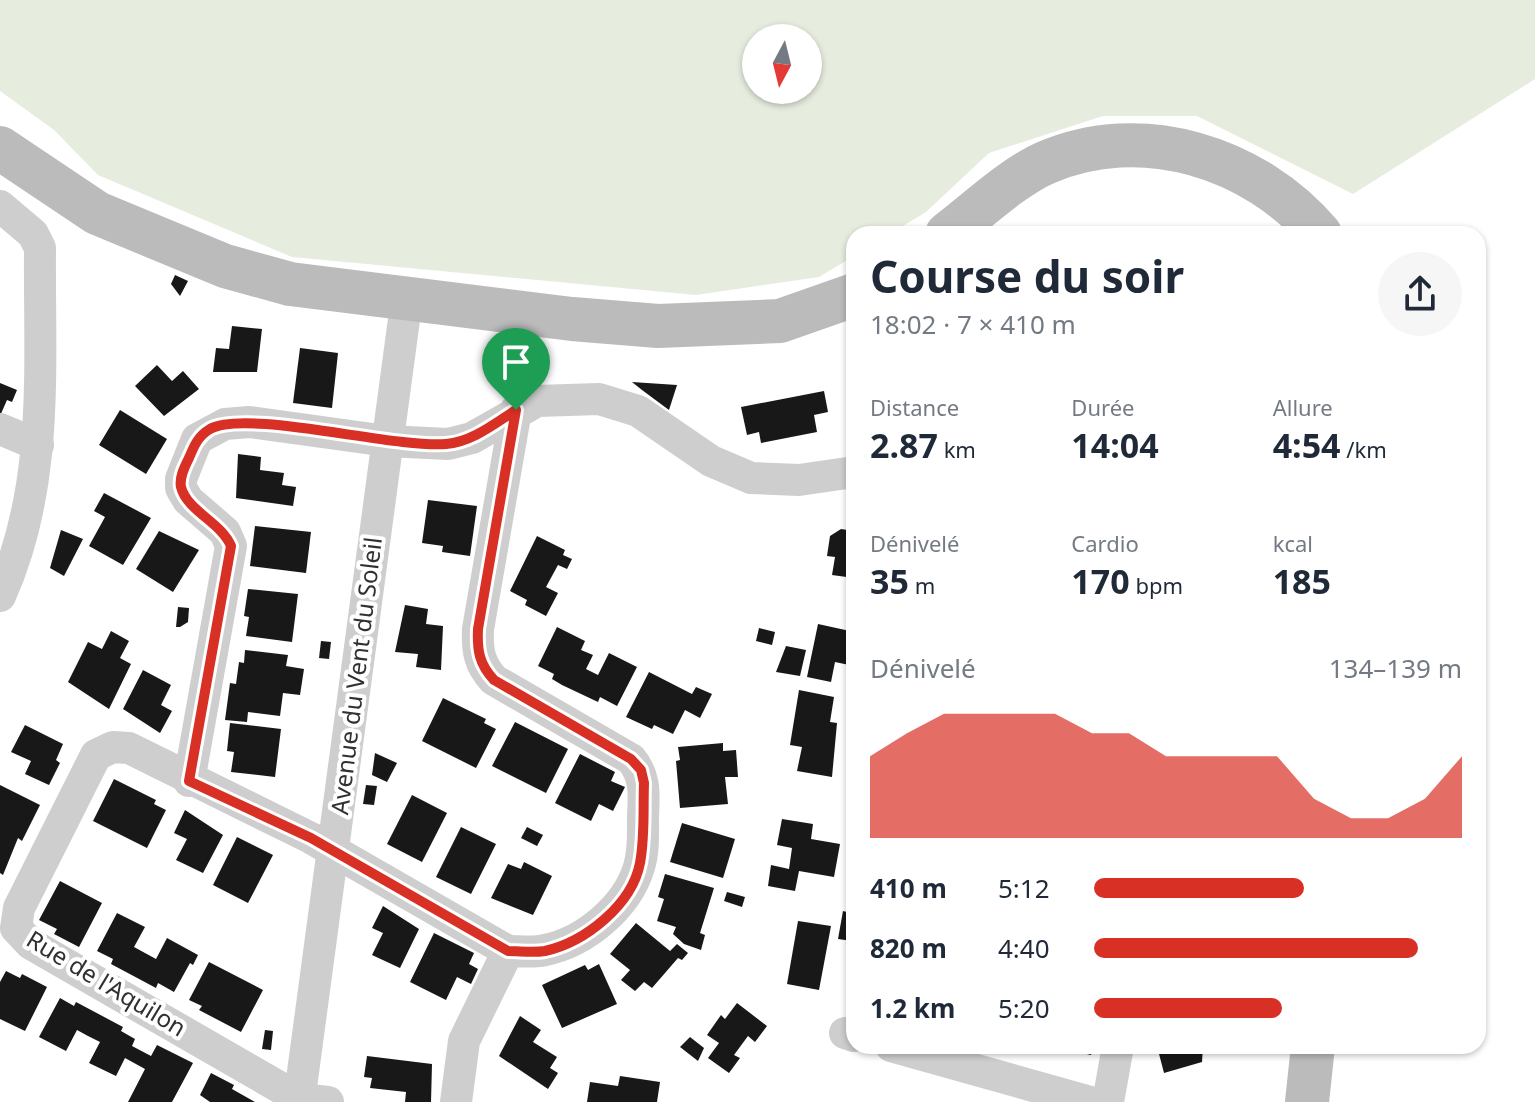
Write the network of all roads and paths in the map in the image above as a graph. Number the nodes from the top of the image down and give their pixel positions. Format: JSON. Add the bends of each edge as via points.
{"nodes":[{"id":1,"x":0,"y":148,"type":"edge"},
{"id":2,"x":0,"y":206,"type":"edge"},
{"id":3,"x":958,"y":226,"type":"edge"},
{"id":4,"x":1313,"y":226,"type":"edge"},
{"id":5,"x":407,"y":297,"type":"junction"},
{"id":6,"x":846,"y":298,"type":"edge"},
{"id":7,"x":516,"y":410,"type":"junction"},
{"id":8,"x":0,"y":429,"type":"edge"},
{"id":9,"x":387,"y":441,"type":"junction"},
{"id":10,"x":38,"y":445,"type":"junction"},
{"id":11,"x":846,"y":473,"type":"edge"},
{"id":12,"x":0,"y":596,"type":"edge"},
{"id":13,"x":189,"y":781,"type":"junction"},
{"id":14,"x":334,"y":850,"type":"junction"},
{"id":15,"x":508,"y":951,"type":"junction"},
{"id":16,"x":919,"y":1054,"type":"edge"},
{"id":17,"x":1117,"y":1054,"type":"edge"},
{"id":18,"x":1312,"y":1054,"type":"edge"},
{"id":19,"x":309,"y":1101,"type":"edge"},
{"id":20,"x":456,"y":1102,"type":"edge"},
{"id":21,"x":1090,"y":1102,"type":"edge"},
{"id":22,"x":1108,"y":1102,"type":"edge"},
{"id":23,"x":1307,"y":1102,"type":"edge"}],
"edges":[{"from":1,"to":5,"type":"main road","via":[[97,213],[225,266],[290,284]]},
{"from":2,"to":10,"type":"street","via":[[33,234],[40,248]]},
{"from":3,"to":4,"type":"main road","via":[[1043,163],[1094,146],[1143,145],[1193,153],[1251,175],[1299,209]]},
{"from":5,"to":6,"type":"main road","via":[[658,326],[780,321]]},
{"from":5,"to":9,"type":"street","name":"Avenue du Vent du Soleil"},
{"from":7,"to":9,"type":"street","via":[[460,442]]},
{"from":7,"to":11,"type":"street","via":[[537,401],[599,399],[638,411],[711,461],[751,478],[799,480]]},
{"from":7,"to":15,"type":"street","via":[[477,651],[494,680],[631,759],[644,783],[640,866],[615,908],[567,944],[542,951]]},
{"from":8,"to":10,"type":"street"},
{"from":9,"to":13,"type":"street","via":[[249,422],[225,424],[197,439],[181,488],[225,532],[231,546]]},
{"from":9,"to":14,"type":"street","name":"Avenue du Vent du Soleil"},
{"from":10,"to":12,"type":"street","via":[[23,538]]},
{"from":13,"to":14,"type":"street","name":"Rue de l'Aquilon"},
{"from":13,"to":19,"type":"street","name":"Rue de l'Aquilon","via":[[129,748],[113,747],[96,755],[19,908],[16,928],[31,944]]},
{"from":14,"to":15,"type":"street","name":"Rue de l'Aquilon"},
{"from":14,"to":19,"type":"street","name":"Avenue du Vent du Soleil"},
{"from":15,"to":20,"type":"street","via":[[464,1041]]},
{"from":16,"to":21,"type":"street"},
{"from":17,"to":22,"type":"street"},
{"from":18,"to":23,"type":"main road"}]}
